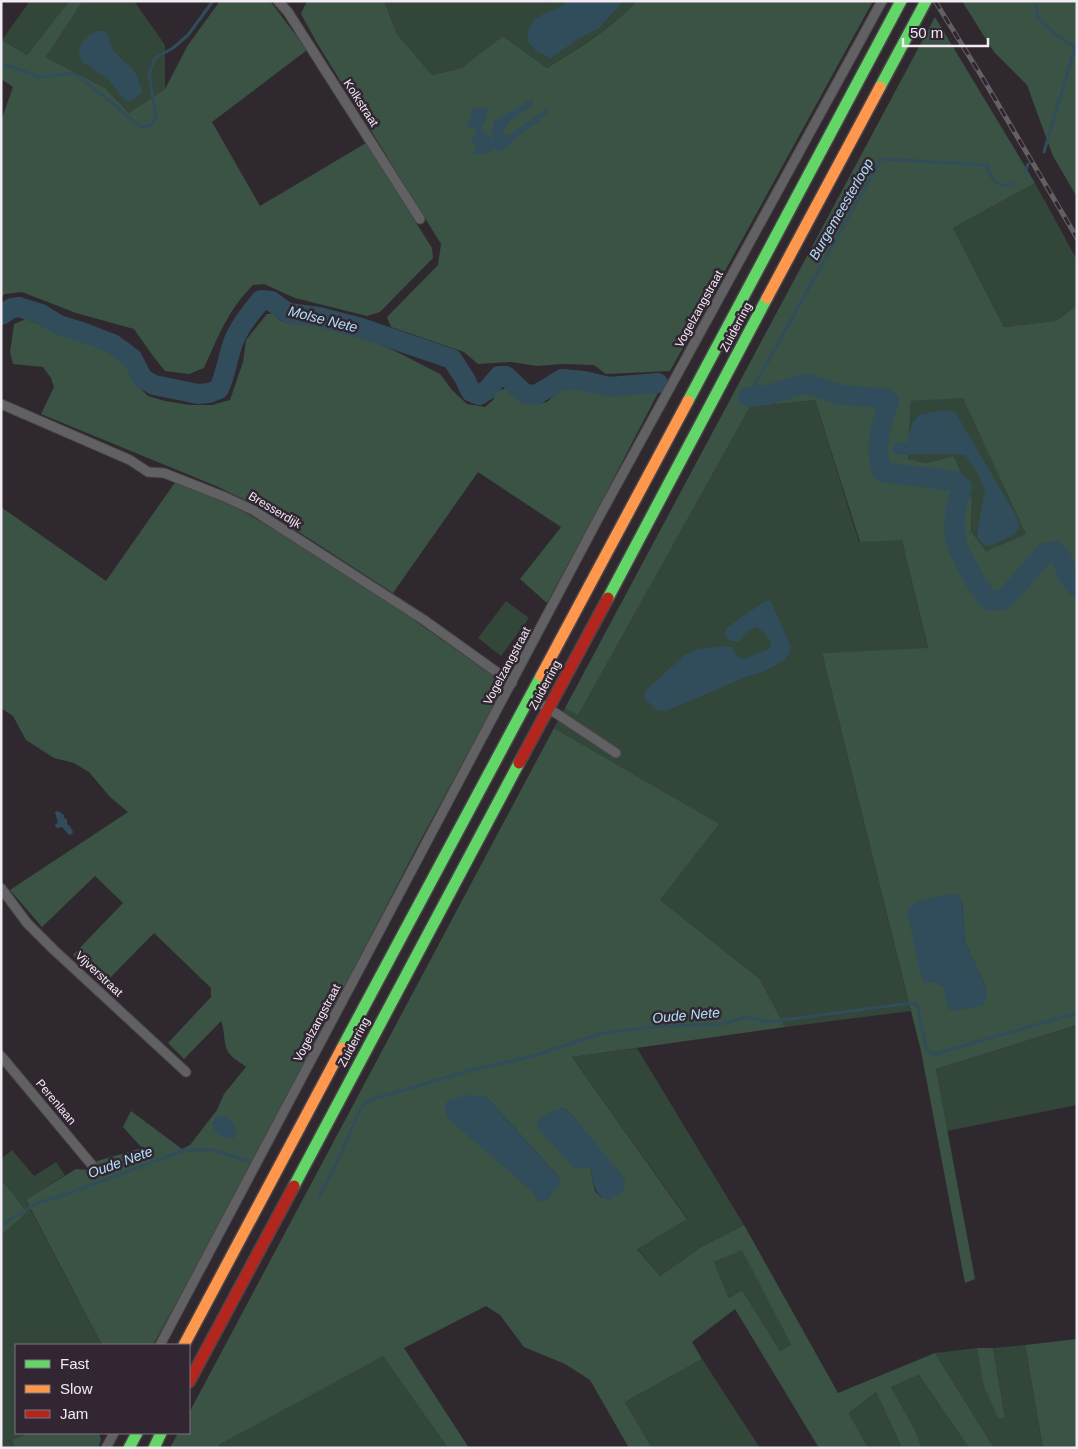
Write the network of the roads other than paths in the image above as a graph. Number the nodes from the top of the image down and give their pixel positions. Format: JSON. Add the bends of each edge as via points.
{"nodes":[{"id":1,"x":278,"y":1,"type":"edge"},
{"id":2,"x":882,"y":1,"type":"edge"},
{"id":3,"x":901,"y":1,"type":"edge"},
{"id":4,"x":926,"y":1,"type":"edge"},
{"id":5,"x":420,"y":219,"type":"dead end"},
{"id":6,"x":1,"y":404,"type":"edge"},
{"id":7,"x":512,"y":684,"type":"junction"},
{"id":8,"x":529,"y":698,"type":"junction"},
{"id":9,"x":548,"y":708,"type":"junction"},
{"id":10,"x":616,"y":753,"type":"dead end"},
{"id":11,"x":1,"y":888,"type":"edge"},
{"id":12,"x":1,"y":1056,"type":"edge"},
{"id":13,"x":186,"y":1072,"type":"dead end"},
{"id":14,"x":92,"y":1164,"type":"dead end"},
{"id":15,"x":161,"y":1344,"type":"edge"},
{"id":16,"x":185,"y":1344,"type":"edge"},
{"id":17,"x":190,"y":1380,"type":"edge"},
{"id":18,"x":113,"y":1434,"type":"edge"},
{"id":19,"x":136,"y":1434,"type":"edge"},
{"id":20,"x":161,"y":1434,"type":"edge"},
{"id":21,"x":106,"y":1448,"type":"edge"},
{"id":22,"x":129,"y":1448,"type":"edge"},
{"id":23,"x":154,"y":1448,"type":"edge"}],
"edges":[{"from":1,"to":5,"type":"street","name":"Kolkstraat"},
{"from":2,"to":7,"type":"street","name":"Vogelzangstraat","via":[[599,517]]},
{"from":3,"to":8,"type":"highway","name":"Zuiderring"},
{"from":4,"to":9,"type":"highway","name":"Zuiderring"},
{"from":6,"to":7,"type":"street","name":"Bresserdijk","via":[[130,460],[148,472],[173,476],[253,510],[424,620]]},
{"from":7,"to":15,"type":"street","name":"Vogelzangstraat"},
{"from":8,"to":9,"type":"street"},
{"from":8,"to":16,"type":"highway","name":"Zuiderring"},
{"from":9,"to":10,"type":"street"},
{"from":9,"to":17,"type":"highway","name":"Zuiderring"},
{"from":11,"to":13,"type":"street","name":"Vijverstraat","via":[[27,923],[53,949]]},
{"from":12,"to":14,"type":"street","name":"Perenlaan"},
{"from":18,"to":21,"type":"street"},
{"from":19,"to":22,"type":"highway"},
{"from":20,"to":23,"type":"highway"}]}
